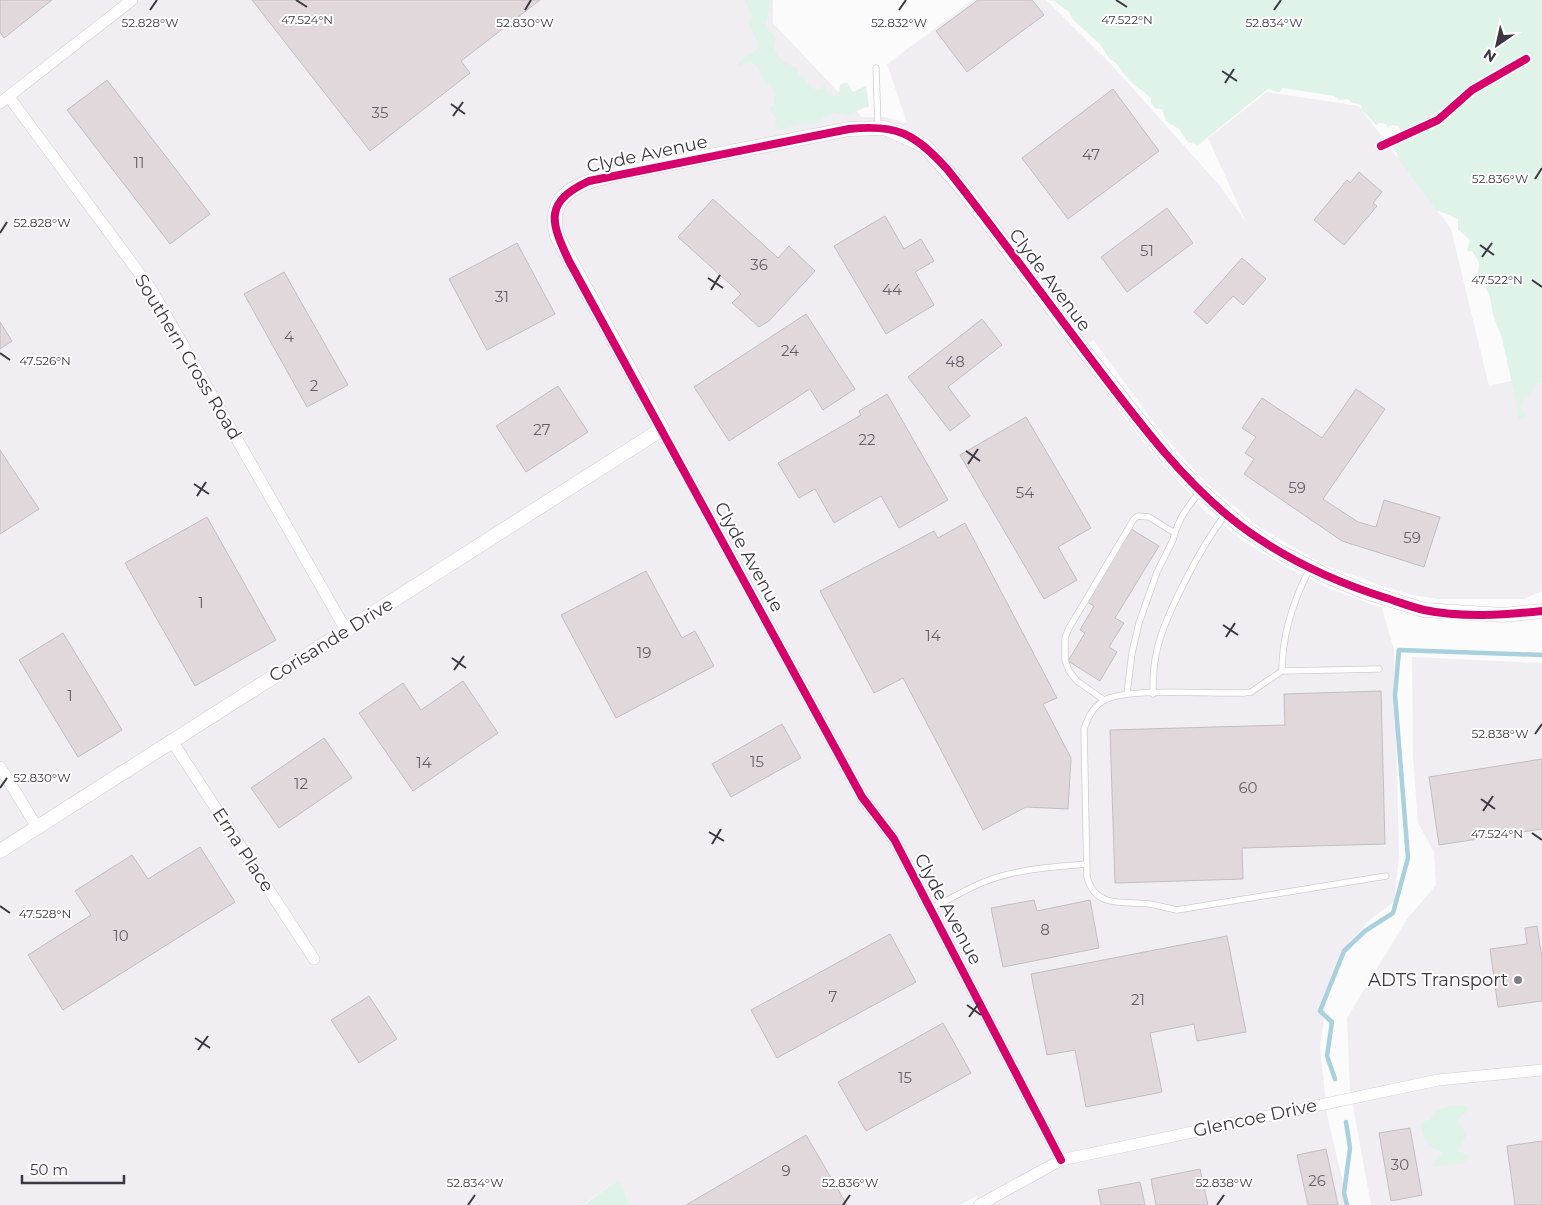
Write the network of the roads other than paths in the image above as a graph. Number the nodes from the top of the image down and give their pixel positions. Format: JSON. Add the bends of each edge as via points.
{"nodes":[{"id":1,"x":132,"y":0,"type":"edge"},
{"id":2,"x":876,"y":68,"type":"dead end"},
{"id":3,"x":5,"y":100,"type":"edge"},
{"id":4,"x":878,"y":126,"type":"junction"},
{"id":5,"x":662,"y":429,"type":"junction"},
{"id":6,"x":1201,"y":491,"type":"junction"},
{"id":7,"x":1226,"y":514,"type":"junction"},
{"id":8,"x":1173,"y":532,"type":"junction"},
{"id":9,"x":1310,"y":568,"type":"junction"},
{"id":10,"x":1542,"y":611,"type":"edge"},
{"id":11,"x":346,"y":630,"type":"junction"},
{"id":12,"x":1379,"y":670,"type":"dead end"},
{"id":13,"x":1282,"y":671,"type":"junction"},
{"id":14,"x":1127,"y":694,"type":"junction"},
{"id":15,"x":1153,"y":694,"type":"junction"},
{"id":16,"x":1104,"y":700,"type":"junction"},
{"id":17,"x":172,"y":741,"type":"junction"},
{"id":18,"x":0,"y":767,"type":"edge"},
{"id":19,"x":37,"y":827,"type":"junction"},
{"id":20,"x":0,"y":851,"type":"edge"},
{"id":21,"x":1086,"y":864,"type":"junction"},
{"id":22,"x":1386,"y":876,"type":"dead end"},
{"id":23,"x":931,"y":908,"type":"junction"},
{"id":24,"x":314,"y":959,"type":"dead end"},
{"id":25,"x":1542,"y":1070,"type":"edge"},
{"id":26,"x":1061,"y":1160,"type":"junction"},
{"id":27,"x":979,"y":1205,"type":"edge"}],
"edges":[{"from":1,"to":3,"type":"street"},
{"from":2,"to":4,"type":"lane"},
{"from":3,"to":11,"type":"street","name":"Southern Cross Road","via":[[151,289]]},
{"from":4,"to":5,"type":"street","name":"Clyde Avenue","via":[[621,173],[589,181],[561,199],[555,208],[557,236]]},
{"from":4,"to":6,"type":"street","name":"Clyde Avenue","via":[[926,146],[947,169],[1136,418]]},
{"from":5,"to":11,"type":"street","name":"Corisande Drive"},
{"from":5,"to":23,"type":"street","name":"Clyde Avenue","via":[[862,797],[894,838]]},
{"from":6,"to":7,"type":"street","name":"Clyde Avenue"},
{"from":6,"to":8,"type":"lane","via":[[1182,514]]},
{"from":7,"to":9,"type":"street","name":"Clyde Avenue","via":[[1270,546]]},
{"from":7,"to":15,"type":"lane","via":[[1206,542],[1163,631],[1156,655]]},
{"from":8,"to":14,"type":"lane","via":[[1173,540],[1154,579],[1137,630]]},
{"from":8,"to":16,"type":"lane","via":[[1143,515],[1134,519],[1069,628],[1064,648],[1069,671],[1077,681]]},
{"from":9,"to":10,"type":"street","name":"Clyde Avenue","via":[[1363,591],[1424,610],[1503,615]]},
{"from":9,"to":13,"type":"lane","via":[[1285,632]]},
{"from":11,"to":17,"type":"street","name":"Corisande Drive"},
{"from":12,"to":13,"type":"lane"},
{"from":13,"to":15,"type":"lane","via":[[1243,694]]},
{"from":14,"to":15,"type":"lane"},
{"from":14,"to":16,"type":"lane"},
{"from":16,"to":21,"type":"lane","via":[[1094,708],[1084,729]]},
{"from":17,"to":19,"type":"street","name":"Corisande Drive"},
{"from":17,"to":24,"type":"street","name":"Erna Place"},
{"from":18,"to":19,"type":"street"},
{"from":19,"to":20,"type":"street","name":"Corisande Drive"},
{"from":21,"to":22,"type":"lane","via":[[1088,884],[1108,901],[1177,910]]},
{"from":21,"to":23,"type":"lane","via":[[1011,874],[984,882]]},
{"from":23,"to":26,"type":"street","name":"Clyde Avenue"},
{"from":25,"to":26,"type":"street","name":"Glencoe Drive","via":[[1438,1080]]},
{"from":26,"to":27,"type":"street","name":"Glencoe Drive"}]}
